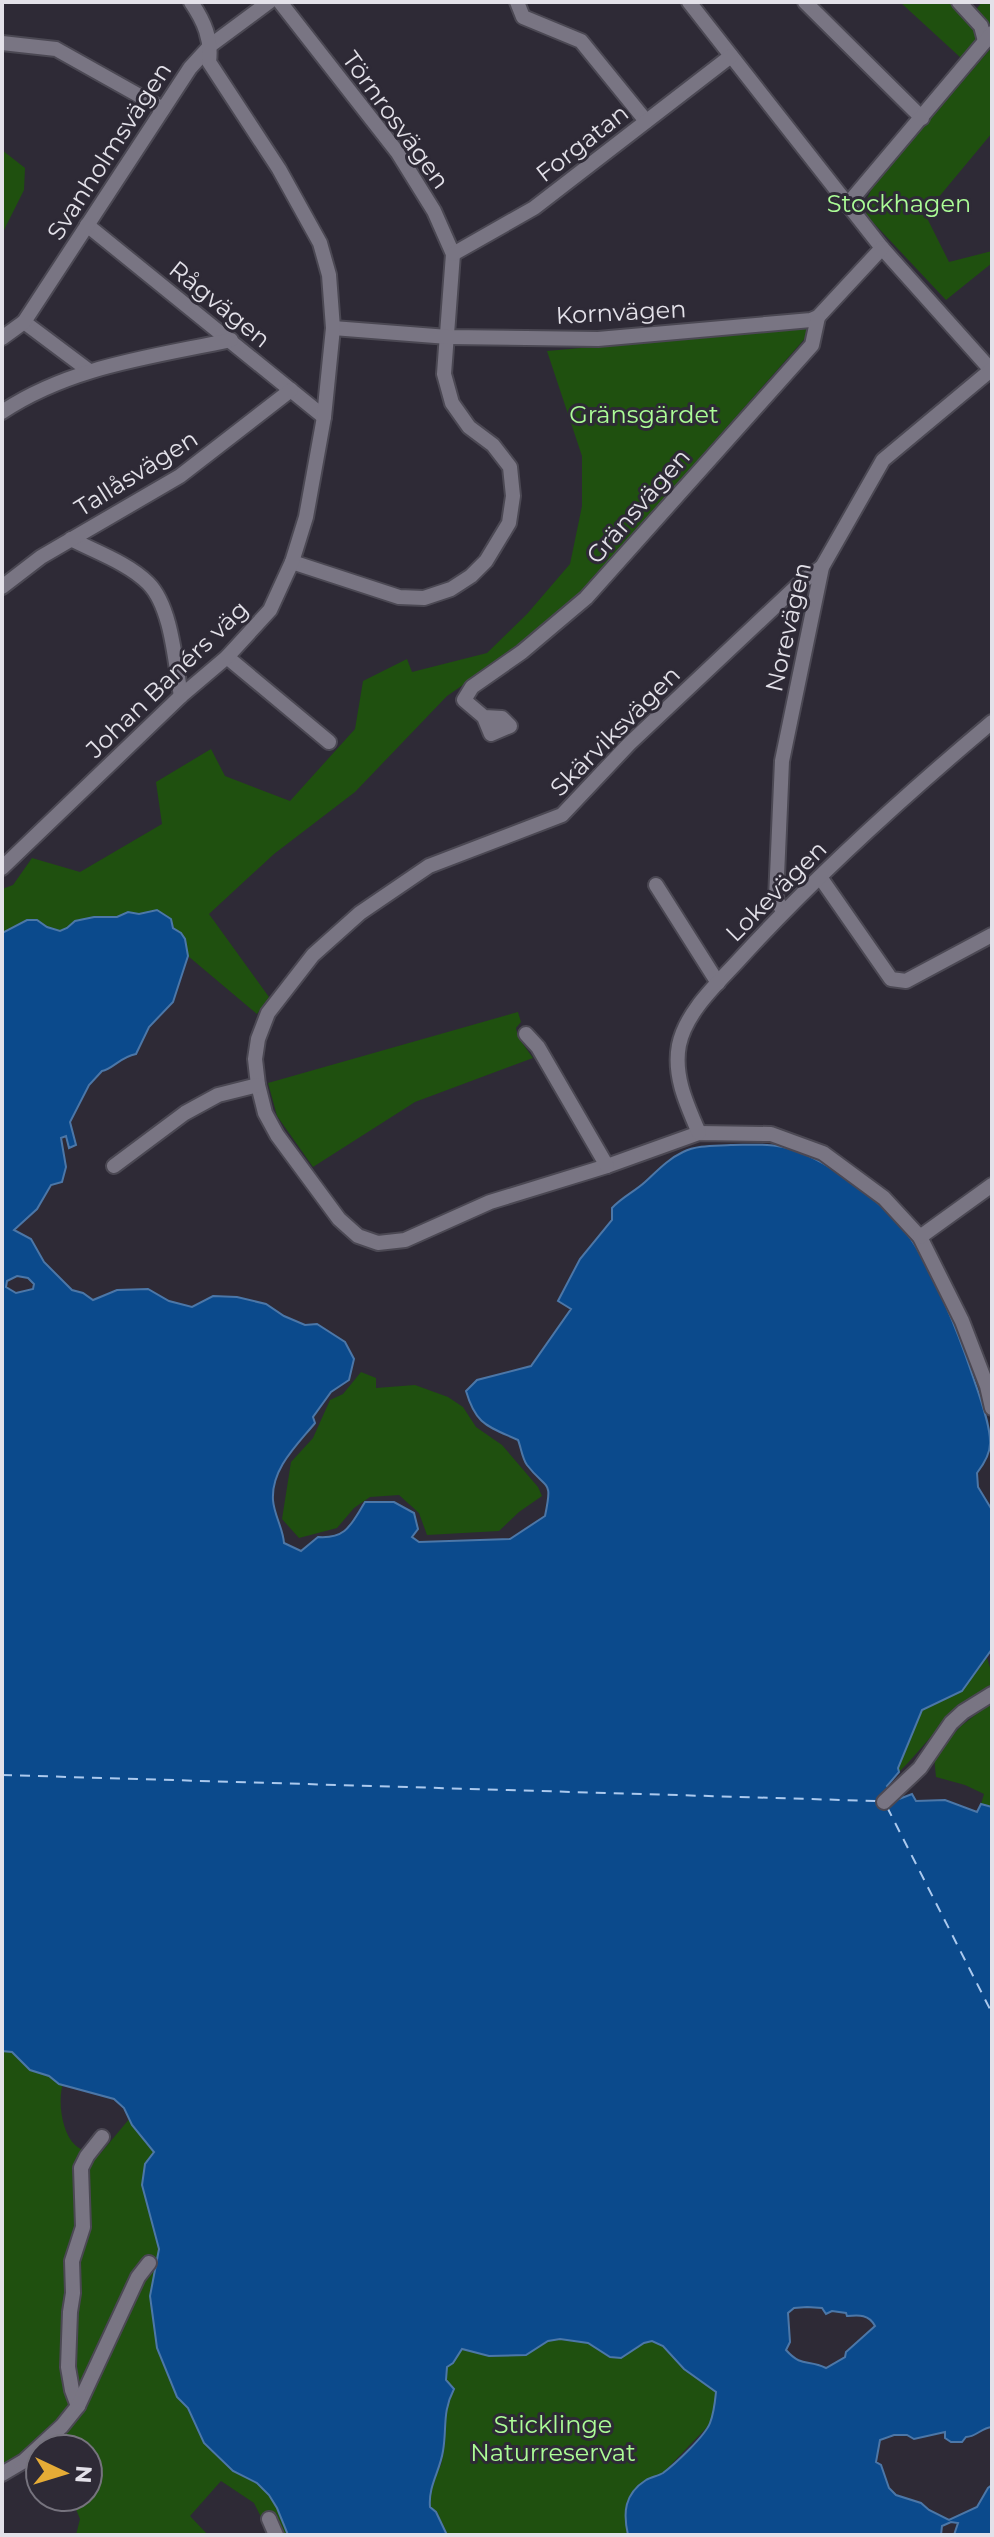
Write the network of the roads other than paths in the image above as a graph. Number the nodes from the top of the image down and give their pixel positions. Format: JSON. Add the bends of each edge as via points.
{"nodes":[{"id":1,"x":191,"y":2,"type":"edge"},
{"id":2,"x":269,"y":2,"type":"edge"},
{"id":3,"x":280,"y":2,"type":"edge"},
{"id":4,"x":517,"y":2,"type":"edge"},
{"id":5,"x":689,"y":2,"type":"edge"},
{"id":6,"x":805,"y":2,"type":"edge"},
{"id":7,"x":959,"y":2,"type":"edge"},
{"id":8,"x":989,"y":37,"type":"edge"},
{"id":9,"x":2,"y":43,"type":"edge"},
{"id":10,"x":211,"y":45,"type":"junction"},
{"id":11,"x":731,"y":56,"type":"junction"},
{"id":12,"x":163,"y":109,"type":"junction"},
{"id":13,"x":922,"y":118,"type":"junction"},
{"id":14,"x":646,"y":121,"type":"junction"},
{"id":15,"x":847,"y":205,"type":"junction"},
{"id":16,"x":87,"y":225,"type":"junction"},
{"id":17,"x":882,"y":248,"type":"junction"},
{"id":18,"x":453,"y":254,"type":"junction"},
{"id":19,"x":818,"y":317,"type":"junction"},
{"id":20,"x":24,"y":322,"type":"junction"},
{"id":21,"x":333,"y":328,"type":"junction"},
{"id":22,"x":448,"y":337,"type":"junction"},
{"id":23,"x":2,"y":338,"type":"edge"},
{"id":24,"x":231,"y":340,"type":"junction"},
{"id":25,"x":88,"y":370,"type":"junction"},
{"id":26,"x":992,"y":370,"type":"edge"},
{"id":27,"x":291,"y":390,"type":"junction"},
{"id":28,"x":2,"y":412,"type":"edge"},
{"id":29,"x":324,"y":417,"type":"junction"},
{"id":30,"x":71,"y":539,"type":"junction"},
{"id":31,"x":292,"y":562,"type":"junction"},
{"id":32,"x":822,"y":567,"type":"junction"},
{"id":33,"x":2,"y":587,"type":"edge"},
{"id":34,"x":227,"y":657,"type":"junction"},
{"id":35,"x":181,"y":696,"type":"junction"},
{"id":36,"x":484,"y":717,"type":"dead end"},
{"id":37,"x":992,"y":722,"type":"edge"},
{"id":38,"x":329,"y":742,"type":"dead end"},
{"id":39,"x":2,"y":868,"type":"edge"},
{"id":40,"x":820,"y":877,"type":"junction"},
{"id":41,"x":656,"y":885,"type":"dead end"},
{"id":42,"x":783,"y":911,"type":"junction"},
{"id":43,"x":992,"y":935,"type":"edge"},
{"id":44,"x":718,"y":983,"type":"junction"},
{"id":45,"x":526,"y":1034,"type":"dead end"},
{"id":46,"x":258,"y":1085,"type":"junction"},
{"id":47,"x":699,"y":1133,"type":"junction"},
{"id":48,"x":114,"y":1166,"type":"dead end"},
{"id":49,"x":607,"y":1166,"type":"junction"},
{"id":50,"x":992,"y":1185,"type":"edge"},
{"id":51,"x":920,"y":1237,"type":"junction"},
{"id":52,"x":989,"y":1386,"type":"edge"},
{"id":53,"x":992,"y":1408,"type":"edge"},
{"id":54,"x":992,"y":1694,"type":"edge"},
{"id":55,"x":884,"y":1802,"type":"dead end"},
{"id":56,"x":102,"y":2137,"type":"dead end"},
{"id":57,"x":149,"y":2263,"type":"dead end"},
{"id":58,"x":78,"y":2406,"type":"junction"},
{"id":59,"x":2,"y":2474,"type":"edge"},
{"id":60,"x":269,"y":2519,"type":"dead end"},
{"id":61,"x":276,"y":2535,"type":"edge"}],
"edges":[{"from":1,"to":10,"type":"street","name":"Johan Banérs väg"},
{"from":2,"to":10,"type":"street","name":"Svanholmsvägen"},
{"from":3,"to":18,"type":"street","name":"Törnrosvägen","via":[[398,153]]},
{"from":4,"to":14,"type":"street","via":[[523,17],[581,41]]},
{"from":5,"to":11,"type":"street"},
{"from":6,"to":13,"type":"street"},
{"from":7,"to":8,"type":"street"},
{"from":8,"to":13,"type":"street"},
{"from":9,"to":12,"type":"street","via":[[56,49]]},
{"from":10,"to":12,"type":"street","name":"Svanholmsvägen"},
{"from":10,"to":21,"type":"street","name":"Johan Banérs väg","via":[[209,62],[320,243],[329,275]]},
{"from":11,"to":14,"type":"street","name":"Forgatan"},
{"from":11,"to":15,"type":"street"},
{"from":12,"to":16,"type":"street","name":"Svanholmsvägen"},
{"from":13,"to":15,"type":"street"},
{"from":14,"to":18,"type":"street","name":"Forgatan","via":[[534,208]]},
{"from":15,"to":17,"type":"street"},
{"from":16,"to":20,"type":"street","name":"Svanholmsvägen"},
{"from":16,"to":24,"type":"street","name":"Rågvägen"},
{"from":17,"to":19,"type":"street"},
{"from":17,"to":26,"type":"street"},
{"from":18,"to":22,"type":"street","name":"Törnrosvägen"},
{"from":19,"to":22,"type":"street","name":"Kornvägen","via":[[598,339]]},
{"from":19,"to":36,"type":"street","name":"Gränsvägen","via":[[812,345],[586,598],[472,687],[464,700]]},
{"from":20,"to":23,"type":"street","name":"Svanholmsvägen"},
{"from":20,"to":25,"type":"street"},
{"from":21,"to":22,"type":"street","name":"Kornvägen"},
{"from":21,"to":29,"type":"street","name":"Johan Banérs väg"},
{"from":22,"to":31,"type":"street","name":"Törnrosvägen","via":[[444,374],[452,403],[510,467],[509,523],[486,561],[451,589],[424,598],[399,597]]},
{"from":24,"to":25,"type":"street"},
{"from":24,"to":27,"type":"street","name":"Rågvägen"},
{"from":25,"to":28,"type":"street"},
{"from":26,"to":32,"type":"street","name":"Norevägen","via":[[883,460]]},
{"from":27,"to":29,"type":"street","name":"Rågvägen"},
{"from":27,"to":30,"type":"street","name":"Tallåsvägen","via":[[180,476]]},
{"from":29,"to":31,"type":"street","name":"Johan Banérs väg"},
{"from":30,"to":33,"type":"street","name":"Tallåsvägen"},
{"from":30,"to":35,"type":"street","via":[[130,570],[160,600]]},
{"from":31,"to":34,"type":"street","name":"Johan Banérs väg","via":[[270,610]]},
{"from":32,"to":42,"type":"street","name":"Norevägen","via":[[782,761],[776,899]]},
{"from":32,"to":46,"type":"street","name":"Skärviksvägen","via":[[629,744],[562,815],[429,866],[360,913],[313,955],[268,1013],[255,1059]]},
{"from":34,"to":35,"type":"street","name":"Johan Banérs väg"},
{"from":34,"to":38,"type":"street"},
{"from":35,"to":39,"type":"street","name":"Johan Banérs väg"},
{"from":37,"to":40,"type":"street","name":"Lokevägen"},
{"from":40,"to":42,"type":"street","name":"Lokevägen"},
{"from":40,"to":43,"type":"street","via":[[891,979],[906,981]]},
{"from":41,"to":44,"type":"street"},
{"from":42,"to":44,"type":"street","name":"Lokevägen"},
{"from":44,"to":47,"type":"street","name":"Lokevägen","via":[[684,1029],[679,1048],[678,1077]]},
{"from":45,"to":49,"type":"street"},
{"from":46,"to":48,"type":"street","via":[[196,1107]]},
{"from":46,"to":49,"type":"street","name":"Skärviksvägen","via":[[277,1135],[339,1219],[358,1236],[378,1243],[405,1240],[490,1202]]},
{"from":47,"to":49,"type":"street","name":"Skärviksvägen"},
{"from":47,"to":51,"type":"street","via":[[771,1134],[823,1153],[884,1198]]},
{"from":50,"to":51,"type":"street"},
{"from":51,"to":52,"type":"street"},
{"from":52,"to":53,"type":"street"},
{"from":54,"to":55,"type":"street","via":[[951,1723],[920,1768]]},
{"from":56,"to":58,"type":"street","via":[[81,2168],[83,2227],[72,2261],[68,2367]]},
{"from":57,"to":58,"type":"street"},
{"from":58,"to":59,"type":"street","via":[[24,2461]]},
{"from":60,"to":61,"type":"street"}]}
